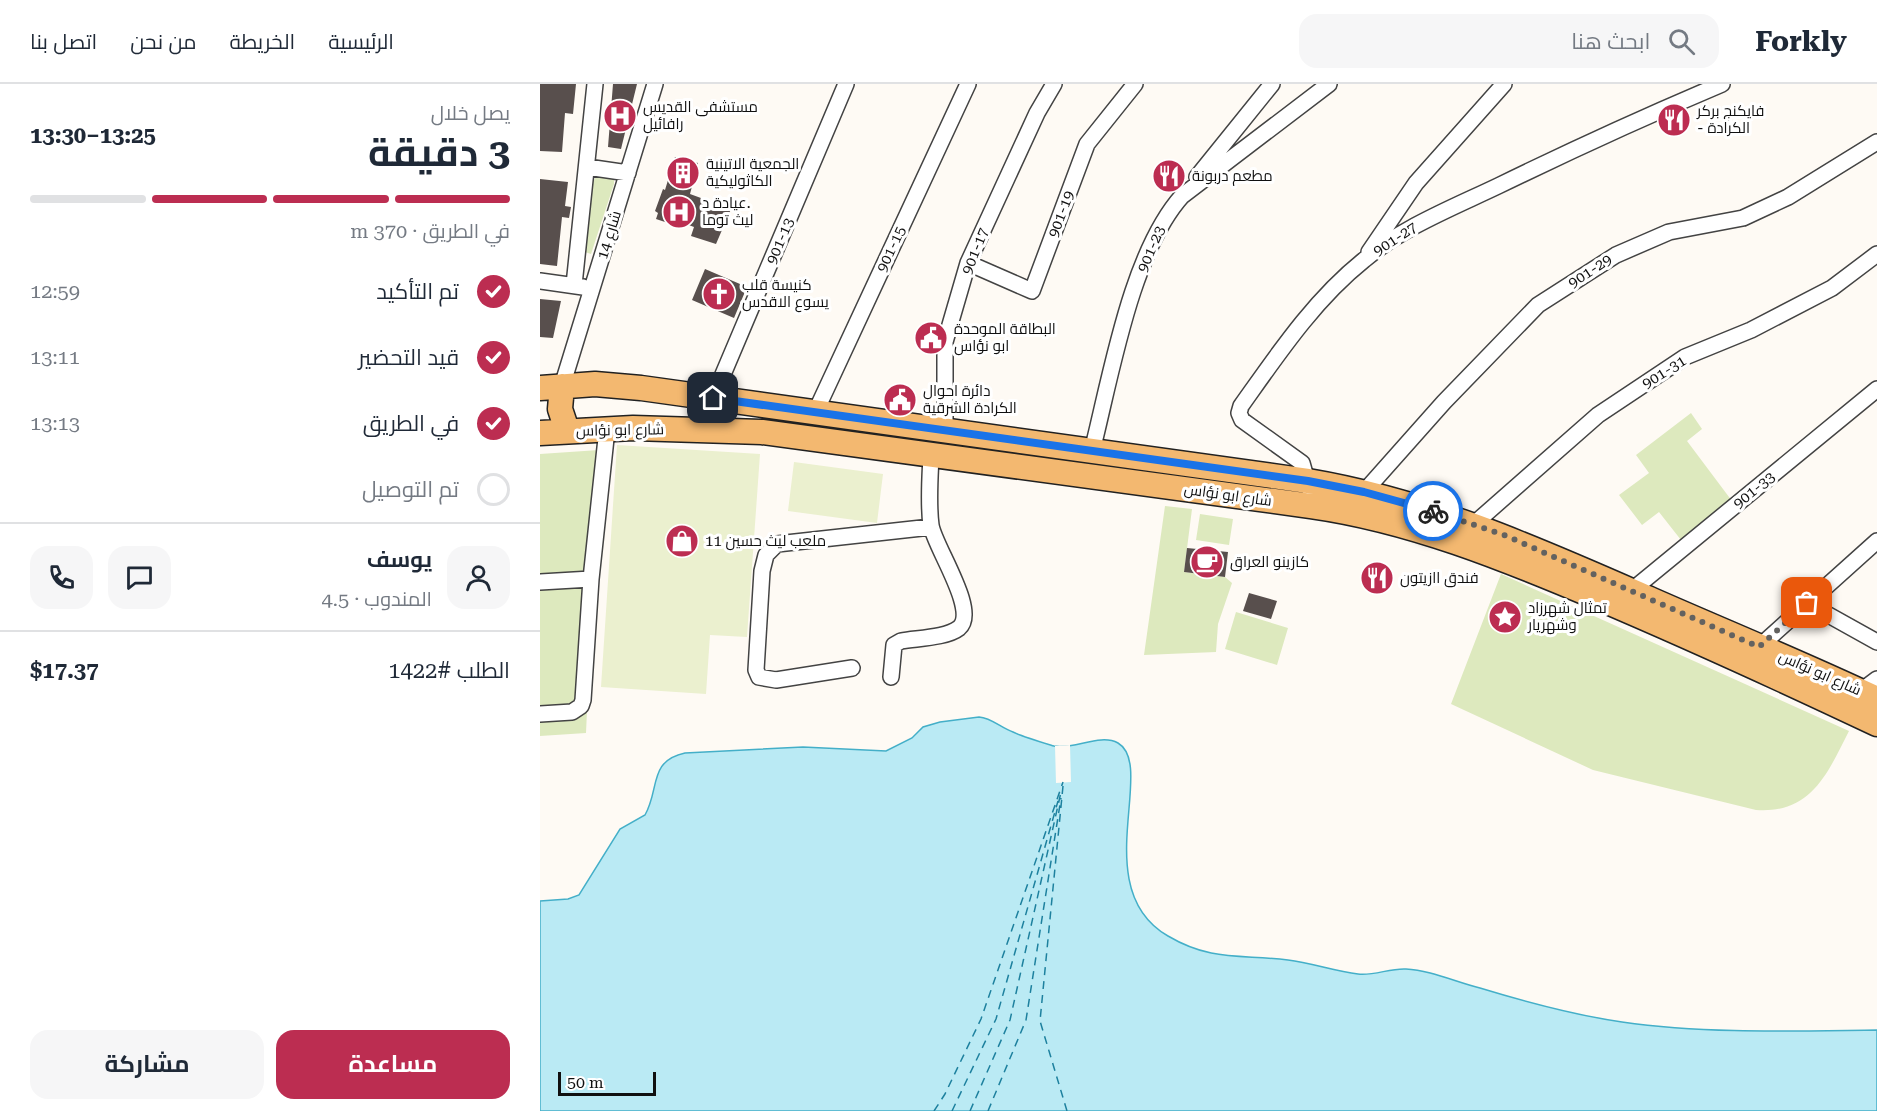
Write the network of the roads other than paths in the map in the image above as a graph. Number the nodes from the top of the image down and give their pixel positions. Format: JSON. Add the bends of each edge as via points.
{"nodes":[{"id":1,"x":595,"y":84,"type":"edge"},
{"id":2,"x":655,"y":84,"type":"edge"},
{"id":3,"x":846,"y":84,"type":"edge"},
{"id":4,"x":968,"y":84,"type":"edge"},
{"id":5,"x":1054,"y":84,"type":"edge"},
{"id":6,"x":1135,"y":84,"type":"edge"},
{"id":7,"x":1272,"y":84,"type":"edge"},
{"id":8,"x":1329,"y":84,"type":"edge"},
{"id":9,"x":1504,"y":84,"type":"edge"},
{"id":10,"x":1722,"y":84,"type":"edge"},
{"id":11,"x":1877,"y":142,"type":"edge"},
{"id":12,"x":587,"y":167,"type":"junction"},
{"id":13,"x":628,"y":173,"type":"junction"},
{"id":14,"x":1182,"y":196,"type":"junction"},
{"id":15,"x":1877,"y":254,"type":"edge"},
{"id":16,"x":1364,"y":260,"type":"junction"},
{"id":17,"x":968,"y":263,"type":"junction"},
{"id":18,"x":540,"y":281,"type":"edge"},
{"id":19,"x":574,"y":285,"type":"junction"},
{"id":20,"x":592,"y":288,"type":"junction"},
{"id":21,"x":551,"y":387,"type":"edge"},
{"id":22,"x":1877,"y":389,"type":"edge"},
{"id":23,"x":713,"y":398,"type":"junction"},
{"id":24,"x":540,"y":403,"type":"edge"},
{"id":25,"x":814,"y":413,"type":"junction"},
{"id":26,"x":607,"y":429,"type":"junction"},
{"id":27,"x":567,"y":430,"type":"junction"},
{"id":28,"x":945,"y":431,"type":"junction"},
{"id":29,"x":540,"y":433,"type":"edge"},
{"id":30,"x":1092,"y":451,"type":"junction"},
{"id":31,"x":931,"y":456,"type":"junction"},
{"id":32,"x":1308,"y":481,"type":"junction"},
{"id":33,"x":1364,"y":492,"type":"junction"},
{"id":34,"x":1311,"y":506,"type":"junction"},
{"id":35,"x":1474,"y":524,"type":"junction"},
{"id":36,"x":931,"y":527,"type":"junction"},
{"id":37,"x":1877,"y":540,"type":"edge"},
{"id":38,"x":591,"y":579,"type":"junction"},
{"id":39,"x":540,"y":582,"type":"edge"},
{"id":40,"x":1631,"y":591,"type":"junction"},
{"id":41,"x":1807,"y":603,"type":"junction"},
{"id":42,"x":1877,"y":642,"type":"edge"},
{"id":43,"x":1759,"y":647,"type":"junction"},
{"id":44,"x":852,"y":668,"type":"dead end"},
{"id":45,"x":891,"y":677,"type":"dead end"},
{"id":46,"x":1872,"y":690,"type":"edge"},
{"id":47,"x":540,"y":714,"type":"edge"},
{"id":48,"x":1877,"y":724,"type":"edge"}],
"edges":[{"from":1,"to":12,"type":"street"},
{"from":2,"to":13,"type":"street","name":"شارع 14"},
{"from":3,"to":23,"type":"street","name":"901-13"},
{"from":4,"to":25,"type":"street","name":"901-15"},
{"from":5,"to":17,"type":"street","name":"901-17","via":[[1036,113]]},
{"from":6,"to":17,"type":"street","name":"901-19","via":[[1087,144],[1032,291]]},
{"from":7,"to":14,"type":"street"},
{"from":8,"to":14,"type":"street","name":"901-23"},
{"from":9,"to":16,"type":"street","via":[[1416,183]]},
{"from":10,"to":16,"type":"street","name":"901-27","via":[[1616,129],[1407,230]]},
{"from":11,"to":33,"type":"street","name":"901-29","via":[[1788,197],[1743,218],[1669,232],[1616,255],[1539,305],[1444,402]]},
{"from":12,"to":13,"type":"street"},
{"from":12,"to":19,"type":"street"},
{"from":13,"to":20,"type":"street","name":"شارع 14"},
{"from":14,"to":30,"type":"street","name":"901-23","via":[[1149,246],[1125,321]]},
{"from":15,"to":35,"type":"street","name":"901-31","via":[[1832,288],[1751,330],[1685,357],[1598,415]]},
{"from":16,"to":32,"type":"street","name":"901-27","via":[[1288,340],[1239,413],[1242,420],[1302,464]]},
{"from":17,"to":28,"type":"street","name":"901-17","via":[[945,342]]},
{"from":18,"to":19,"type":"street"},
{"from":19,"to":20,"type":"street"},
{"from":20,"to":21,"type":"street","name":"شارع 14"},
{"from":21,"to":23,"type":"main road","name":"شارع ابو نؤاس","via":[[618,385]]},
{"from":21,"to":24,"type":"main road"},
{"from":21,"to":27,"type":"main road"},
{"from":22,"to":40,"type":"street","name":"901-33"},
{"from":23,"to":25,"type":"main road","name":"شارع ابو نؤاس"},
{"from":25,"to":28,"type":"main road","name":"شارع ابو نؤاس"},
{"from":26,"to":27,"type":"main road","name":"شارع ابو نؤاس"},
{"from":26,"to":31,"type":"main road","name":"شارع ابو نؤاس","via":[[762,432]]},
{"from":26,"to":38,"type":"street"},
{"from":27,"to":29,"type":"main road","name":"شارع ابو نؤاس"},
{"from":28,"to":30,"type":"main road","name":"شارع ابو نؤاس"},
{"from":30,"to":32,"type":"main road","name":"شارع ابو نؤاس"},
{"from":31,"to":34,"type":"main road","name":"شارع ابو نؤاس"},
{"from":31,"to":36,"type":"street"},
{"from":32,"to":33,"type":"main road","name":"شارع ابو نؤاس"},
{"from":32,"to":34,"type":"street","name":"901-27"},
{"from":33,"to":35,"type":"main road","name":"شارع ابو نؤاس"},
{"from":34,"to":48,"type":"main road","name":"شارع ابو نؤاس","via":[[1397,524],[1497,556],[1711,646]]},
{"from":35,"to":40,"type":"main road","name":"شارع ابو نؤاس"},
{"from":36,"to":44,"type":"street","via":[[777,544],[766,555],[756,670],[759,677],[776,680]]},
{"from":36,"to":45,"type":"street","via":[[963,604],[963,622],[948,633],[894,645]]},
{"from":37,"to":41,"type":"street"},
{"from":38,"to":39,"type":"street"},
{"from":38,"to":47,"type":"street","via":[[581,706],[572,712]]},
{"from":40,"to":43,"type":"main road","name":"شارع ابو نؤاس"},
{"from":41,"to":42,"type":"street"},
{"from":41,"to":43,"type":"street"},
{"from":43,"to":46,"type":"main road","name":"شارع ابو نؤاس"}]}
